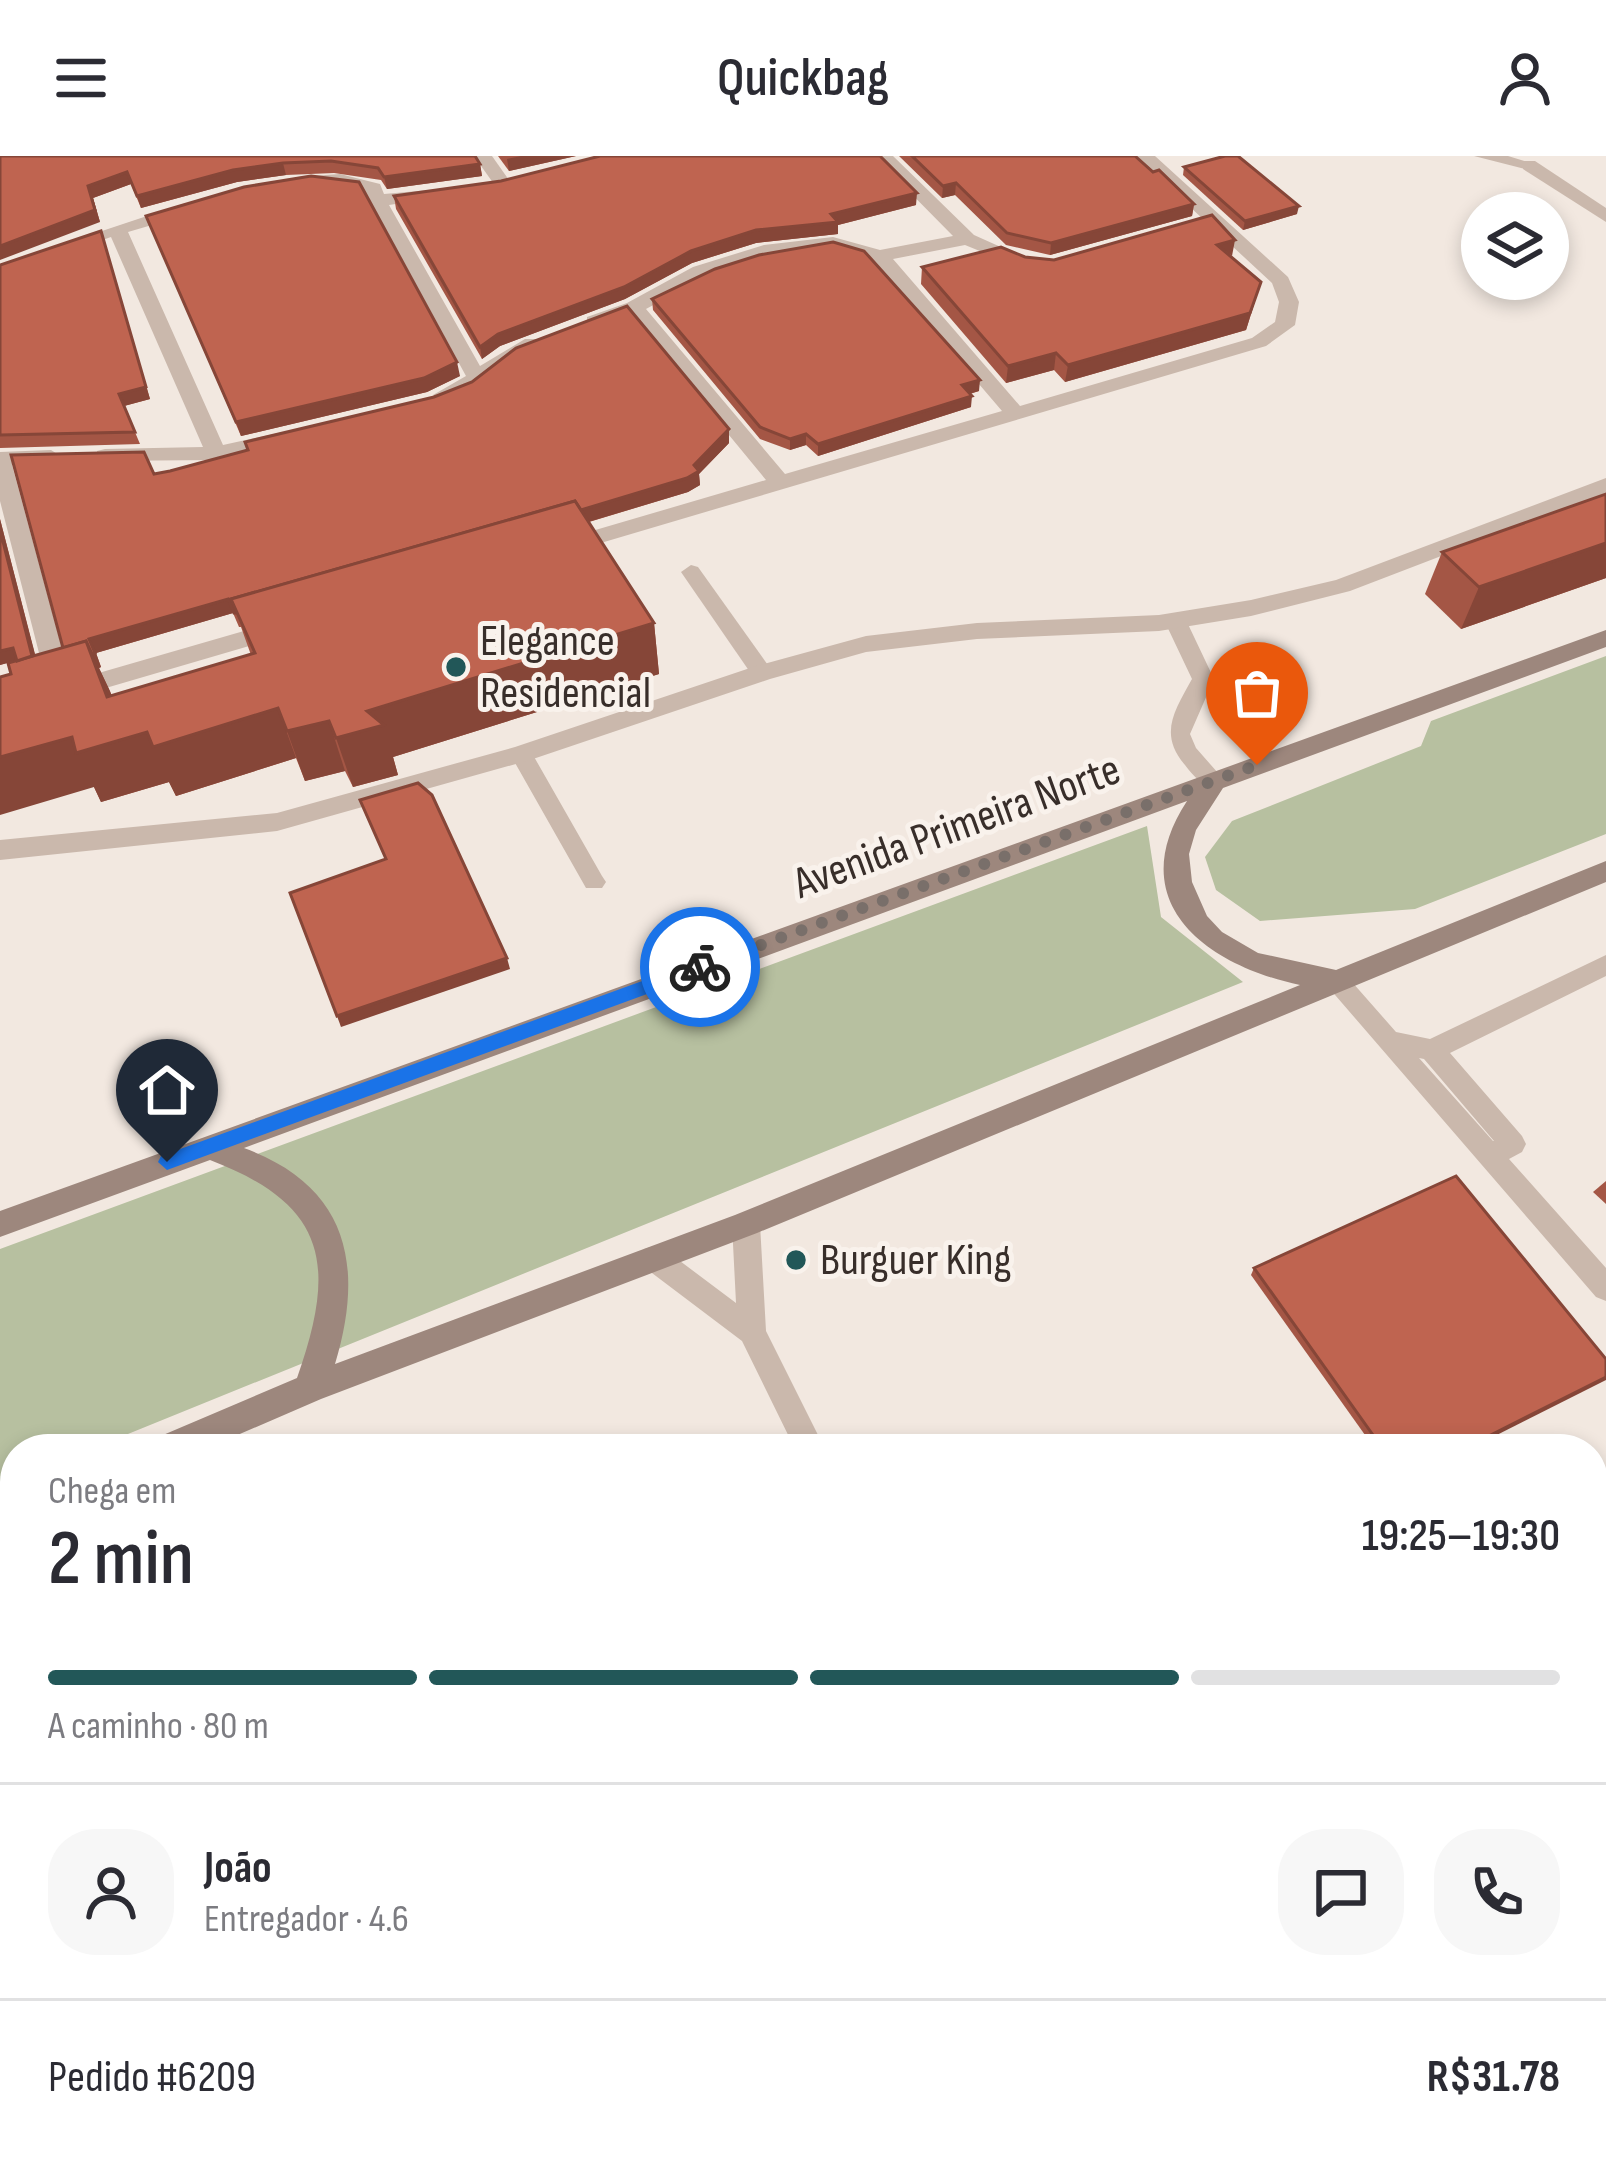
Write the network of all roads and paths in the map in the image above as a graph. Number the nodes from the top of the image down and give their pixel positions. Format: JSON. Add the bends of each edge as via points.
{"nodes":[{"id":1,"x":483,"y":156,"type":"edge"},
{"id":2,"x":883,"y":156,"type":"edge"},
{"id":3,"x":1144,"y":156,"type":"edge"},
{"id":4,"x":1482,"y":156,"type":"edge"},
{"id":5,"x":1561,"y":156,"type":"edge"},
{"id":6,"x":1529,"y":165,"type":"junction"},
{"id":7,"x":481,"y":186,"type":"edge"},
{"id":8,"x":460,"y":189,"type":"edge"},
{"id":9,"x":264,"y":190,"type":"edge"},
{"id":10,"x":377,"y":201,"type":"junction"},
{"id":11,"x":201,"y":205,"type":"edge"},
{"id":12,"x":1606,"y":216,"type":"edge"},
{"id":13,"x":117,"y":229,"type":"junction"},
{"id":14,"x":967,"y":238,"type":"junction"},
{"id":15,"x":78,"y":242,"type":"edge"},
{"id":16,"x":880,"y":256,"type":"junction"},
{"id":17,"x":1051,"y":266,"type":"edge"},
{"id":18,"x":634,"y":307,"type":"junction"},
{"id":19,"x":477,"y":378,"type":"junction"},
{"id":20,"x":414,"y":406,"type":"edge"},
{"id":21,"x":1013,"y":412,"type":"junction"},
{"id":22,"x":307,"y":433,"type":"edge"},
{"id":23,"x":216,"y":453,"type":"junction"},
{"id":24,"x":0,"y":459,"type":"edge"},
{"id":25,"x":780,"y":483,"type":"junction"},
{"id":26,"x":1606,"y":485,"type":"edge"},
{"id":27,"x":533,"y":555,"type":"edge"},
{"id":28,"x":691,"y":572,"type":"dead end"},
{"id":29,"x":308,"y":620,"type":"edge"},
{"id":30,"x":1175,"y":620,"type":"junction"},
{"id":31,"x":1606,"y":638,"type":"edge"},
{"id":32,"x":762,"y":673,"type":"junction"},
{"id":33,"x":61,"y":692,"type":"junction"},
{"id":34,"x":0,"y":710,"type":"edge"},
{"id":35,"x":521,"y":754,"type":"junction"},
{"id":36,"x":1214,"y":781,"type":"junction"},
{"id":37,"x":0,"y":850,"type":"edge"},
{"id":38,"x":1606,"y":871,"type":"edge"},
{"id":39,"x":594,"y":882,"type":"dead end"},
{"id":40,"x":1606,"y":965,"type":"edge"},
{"id":41,"x":1336,"y":981,"type":"junction"},
{"id":42,"x":1390,"y":1041,"type":"junction"},
{"id":43,"x":1432,"y":1050,"type":"junction"},
{"id":44,"x":209,"y":1147,"type":"junction"},
{"id":45,"x":1490,"y":1156,"type":"junction"},
{"id":46,"x":0,"y":1224,"type":"edge"},
{"id":47,"x":746,"y":1224,"type":"junction"},
{"id":48,"x":653,"y":1258,"type":"junction"},
{"id":49,"x":1606,"y":1288,"type":"edge"},
{"id":50,"x":752,"y":1332,"type":"junction"},
{"id":51,"x":310,"y":1388,"type":"junction"},
{"id":52,"x":203,"y":1434,"type":"edge"},
{"id":53,"x":803,"y":1434,"type":"edge"}],
"edges":[{"from":1,"to":7,"type":"street","via":[[512,181]]},
{"from":2,"to":14,"type":"street"},
{"from":3,"to":21,"type":"street","via":[[1281,281],[1285,325],[1259,342]]},
{"from":4,"to":6,"type":"lane"},
{"from":5,"to":6,"type":"street"},
{"from":6,"to":12,"type":"street"},
{"from":8,"to":10,"type":"street"},
{"from":9,"to":10,"type":"street","via":[[327,176],[373,188]]},
{"from":10,"to":19,"type":"street"},
{"from":11,"to":13,"type":"street"},
{"from":13,"to":15,"type":"street"},
{"from":13,"to":23,"type":"street"},
{"from":14,"to":16,"type":"street"},
{"from":14,"to":17,"type":"street"},
{"from":16,"to":18,"type":"street","via":[[833,243],[764,251],[700,271]]},
{"from":16,"to":21,"type":"street"},
{"from":18,"to":19,"type":"street","via":[[509,354]]},
{"from":18,"to":25,"type":"street"},
{"from":19,"to":20,"type":"street"},
{"from":21,"to":25,"type":"street"},
{"from":22,"to":23,"type":"street"},
{"from":23,"to":24,"type":"street"},
{"from":24,"to":33,"type":"street"},
{"from":25,"to":27,"type":"street"},
{"from":26,"to":30,"type":"street","via":[[1342,586]]},
{"from":28,"to":32,"type":"lane"},
{"from":29,"to":33,"type":"street"},
{"from":30,"to":32,"type":"street","via":[[866,644]]},
{"from":30,"to":36,"type":"lane","via":[[1203,679],[1176,730],[1179,750]]},
{"from":31,"to":36,"type":"main road","name":"Avenida Primeira Norte"},
{"from":32,"to":35,"type":"street"},
{"from":33,"to":34,"type":"street"},
{"from":35,"to":37,"type":"street","via":[[278,822]]},
{"from":35,"to":39,"type":"lane"},
{"from":36,"to":41,"type":"main road","via":[[1176,850],[1178,880],[1204,933],[1234,957]]},
{"from":36,"to":44,"type":"main road","name":"Avenida Primeira Norte"},
{"from":38,"to":41,"type":"main road"},
{"from":40,"to":43,"type":"lane"},
{"from":41,"to":42,"type":"lane"},
{"from":41,"to":47,"type":"main road"},
{"from":42,"to":43,"type":"lane"},
{"from":42,"to":45,"type":"lane"},
{"from":43,"to":45,"type":"lane","via":[[1513,1144]]},
{"from":44,"to":46,"type":"main road","name":"Avenida Primeira Norte"},
{"from":44,"to":51,"type":"main road","via":[[283,1179],[328,1235],[334,1322]]},
{"from":45,"to":49,"type":"lane"},
{"from":47,"to":48,"type":"main road"},
{"from":47,"to":50,"type":"lane"},
{"from":48,"to":50,"type":"lane"},
{"from":48,"to":51,"type":"main road"},
{"from":50,"to":53,"type":"lane"},
{"from":51,"to":52,"type":"main road"}]}
